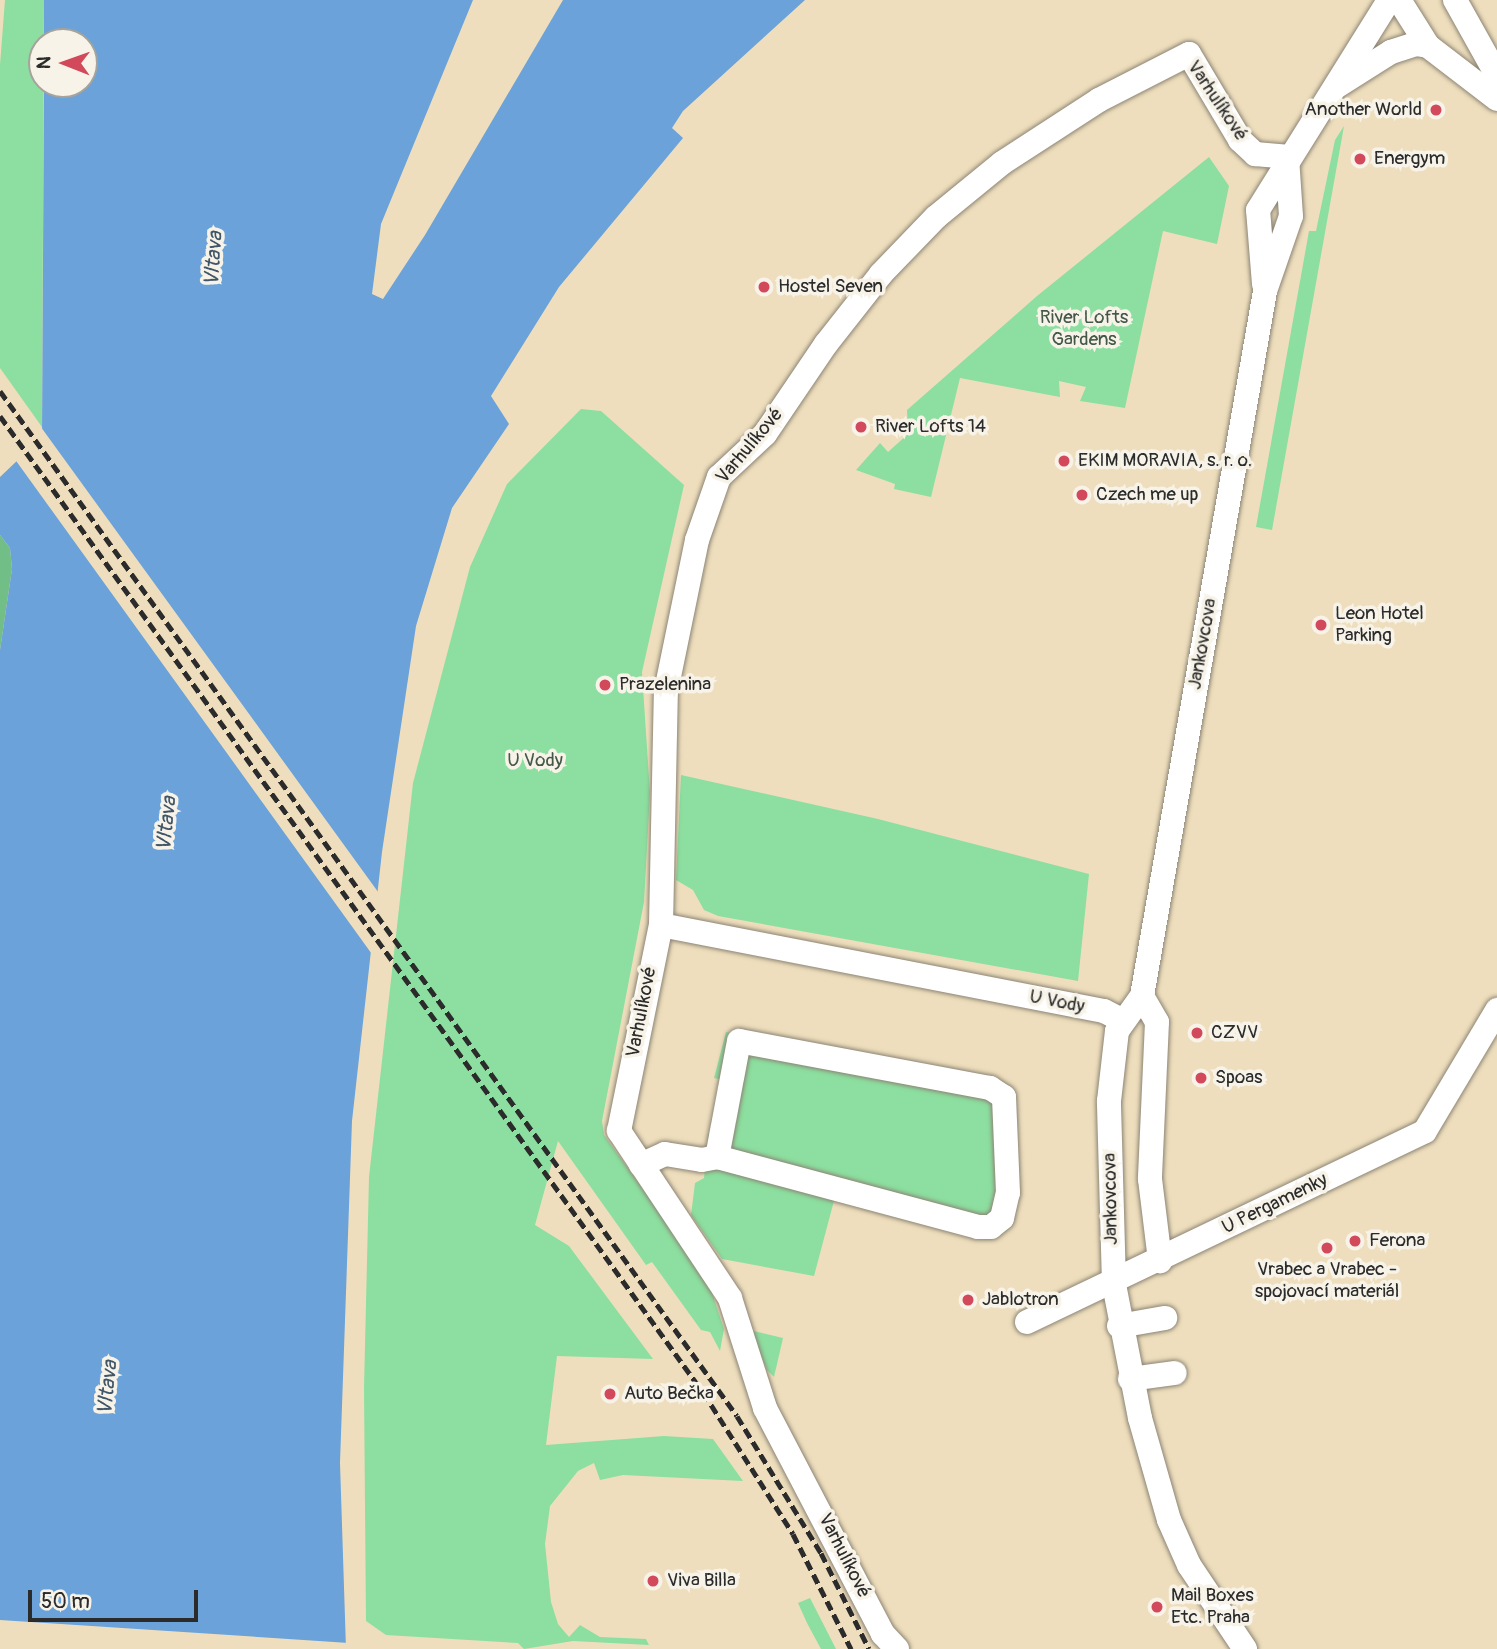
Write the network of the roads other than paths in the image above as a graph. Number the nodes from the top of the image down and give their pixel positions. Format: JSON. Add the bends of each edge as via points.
{"nodes":[{"id":1,"x":1389,"y":0,"type":"edge"},
{"id":2,"x":1399,"y":0,"type":"edge"},
{"id":3,"x":1455,"y":0,"type":"edge"},
{"id":4,"x":1428,"y":46,"type":"junction"},
{"id":5,"x":1497,"y":75,"type":"edge"},
{"id":6,"x":1330,"y":90,"type":"junction"},
{"id":7,"x":1497,"y":100,"type":"edge"},
{"id":8,"x":1287,"y":157,"type":"junction"},
{"id":9,"x":1265,"y":291,"type":"junction"},
{"id":10,"x":660,"y":925,"type":"junction"},
{"id":11,"x":1142,"y":996,"type":"junction"},
{"id":12,"x":1497,"y":1010,"type":"edge"},
{"id":13,"x":1122,"y":1020,"type":"junction"},
{"id":14,"x":1488,"y":1042,"type":"edge"},
{"id":15,"x":717,"y":1157,"type":"junction"},
{"id":16,"x":641,"y":1166,"type":"junction"},
{"id":17,"x":1160,"y":1261,"type":"junction"},
{"id":18,"x":1114,"y":1284,"type":"junction"},
{"id":19,"x":1165,"y":1318,"type":"dead end"},
{"id":20,"x":1027,"y":1322,"type":"dead end"},
{"id":21,"x":1119,"y":1326,"type":"junction"},
{"id":22,"x":1175,"y":1373,"type":"dead end"},
{"id":23,"x":1130,"y":1379,"type":"junction"},
{"id":24,"x":897,"y":1649,"type":"edge"},
{"id":25,"x":1245,"y":1649,"type":"edge"}],
"edges":[{"from":1,"to":6,"type":"street","name":"Jankovcova"},
{"from":2,"to":4,"type":"street"},
{"from":3,"to":5,"type":"street"},
{"from":4,"to":6,"type":"street","name":"Jankovcova","via":[[1416,44],[1391,52]]},
{"from":4,"to":7,"type":"street"},
{"from":6,"to":8,"type":"street","name":"Jankovcova"},
{"from":8,"to":9,"type":"street","name":"Jankovcova","via":[[1292,216]]},
{"from":8,"to":9,"type":"street","name":"Jankovcova","via":[[1258,210]]},
{"from":8,"to":10,"type":"street","name":"Varhulíkové","via":[[1255,154],[1240,140],[1189,54],[1099,100],[1002,163],[936,217],[881,274],[765,434],[719,477],[697,540],[666,691]]},
{"from":9,"to":11,"type":"street","name":"Jankovcova"},
{"from":10,"to":13,"type":"street","name":"U Vody","via":[[1104,1011]]},
{"from":10,"to":16,"type":"street","name":"Varhulíkové","via":[[619,1130]]},
{"from":11,"to":13,"type":"street","name":"Jankovcova"},
{"from":11,"to":17,"type":"street","name":"Jankovcova","via":[[1157,1022],[1150,1180]]},
{"from":12,"to":14,"type":"street","name":"U Pergamenky"},
{"from":13,"to":18,"type":"street","name":"Jankovcova","via":[[1109,1101]]},
{"from":14,"to":17,"type":"street","name":"U Pergamenky","via":[[1424,1131]]},
{"from":15,"to":15,"type":"street","via":[[978,1227],[991,1227],[1002,1218],[1008,1193],[1004,1097],[990,1088],[739,1041]]},
{"from":15,"to":16,"type":"street","via":[[702,1160],[660,1154]]},
{"from":16,"to":24,"type":"street","name":"Varhulíkové","via":[[730,1298],[765,1408],[883,1634]]},
{"from":17,"to":18,"type":"street","name":"U Pergamenky"},
{"from":18,"to":20,"type":"street","name":"U Pergamenky"},
{"from":18,"to":21,"type":"street","name":"Jankovcova"},
{"from":19,"to":21,"type":"street"},
{"from":21,"to":23,"type":"street","name":"Jankovcova"},
{"from":22,"to":23,"type":"street"},
{"from":23,"to":25,"type":"street","name":"Jankovcova","via":[[1169,1520],[1219,1616]]}]}
